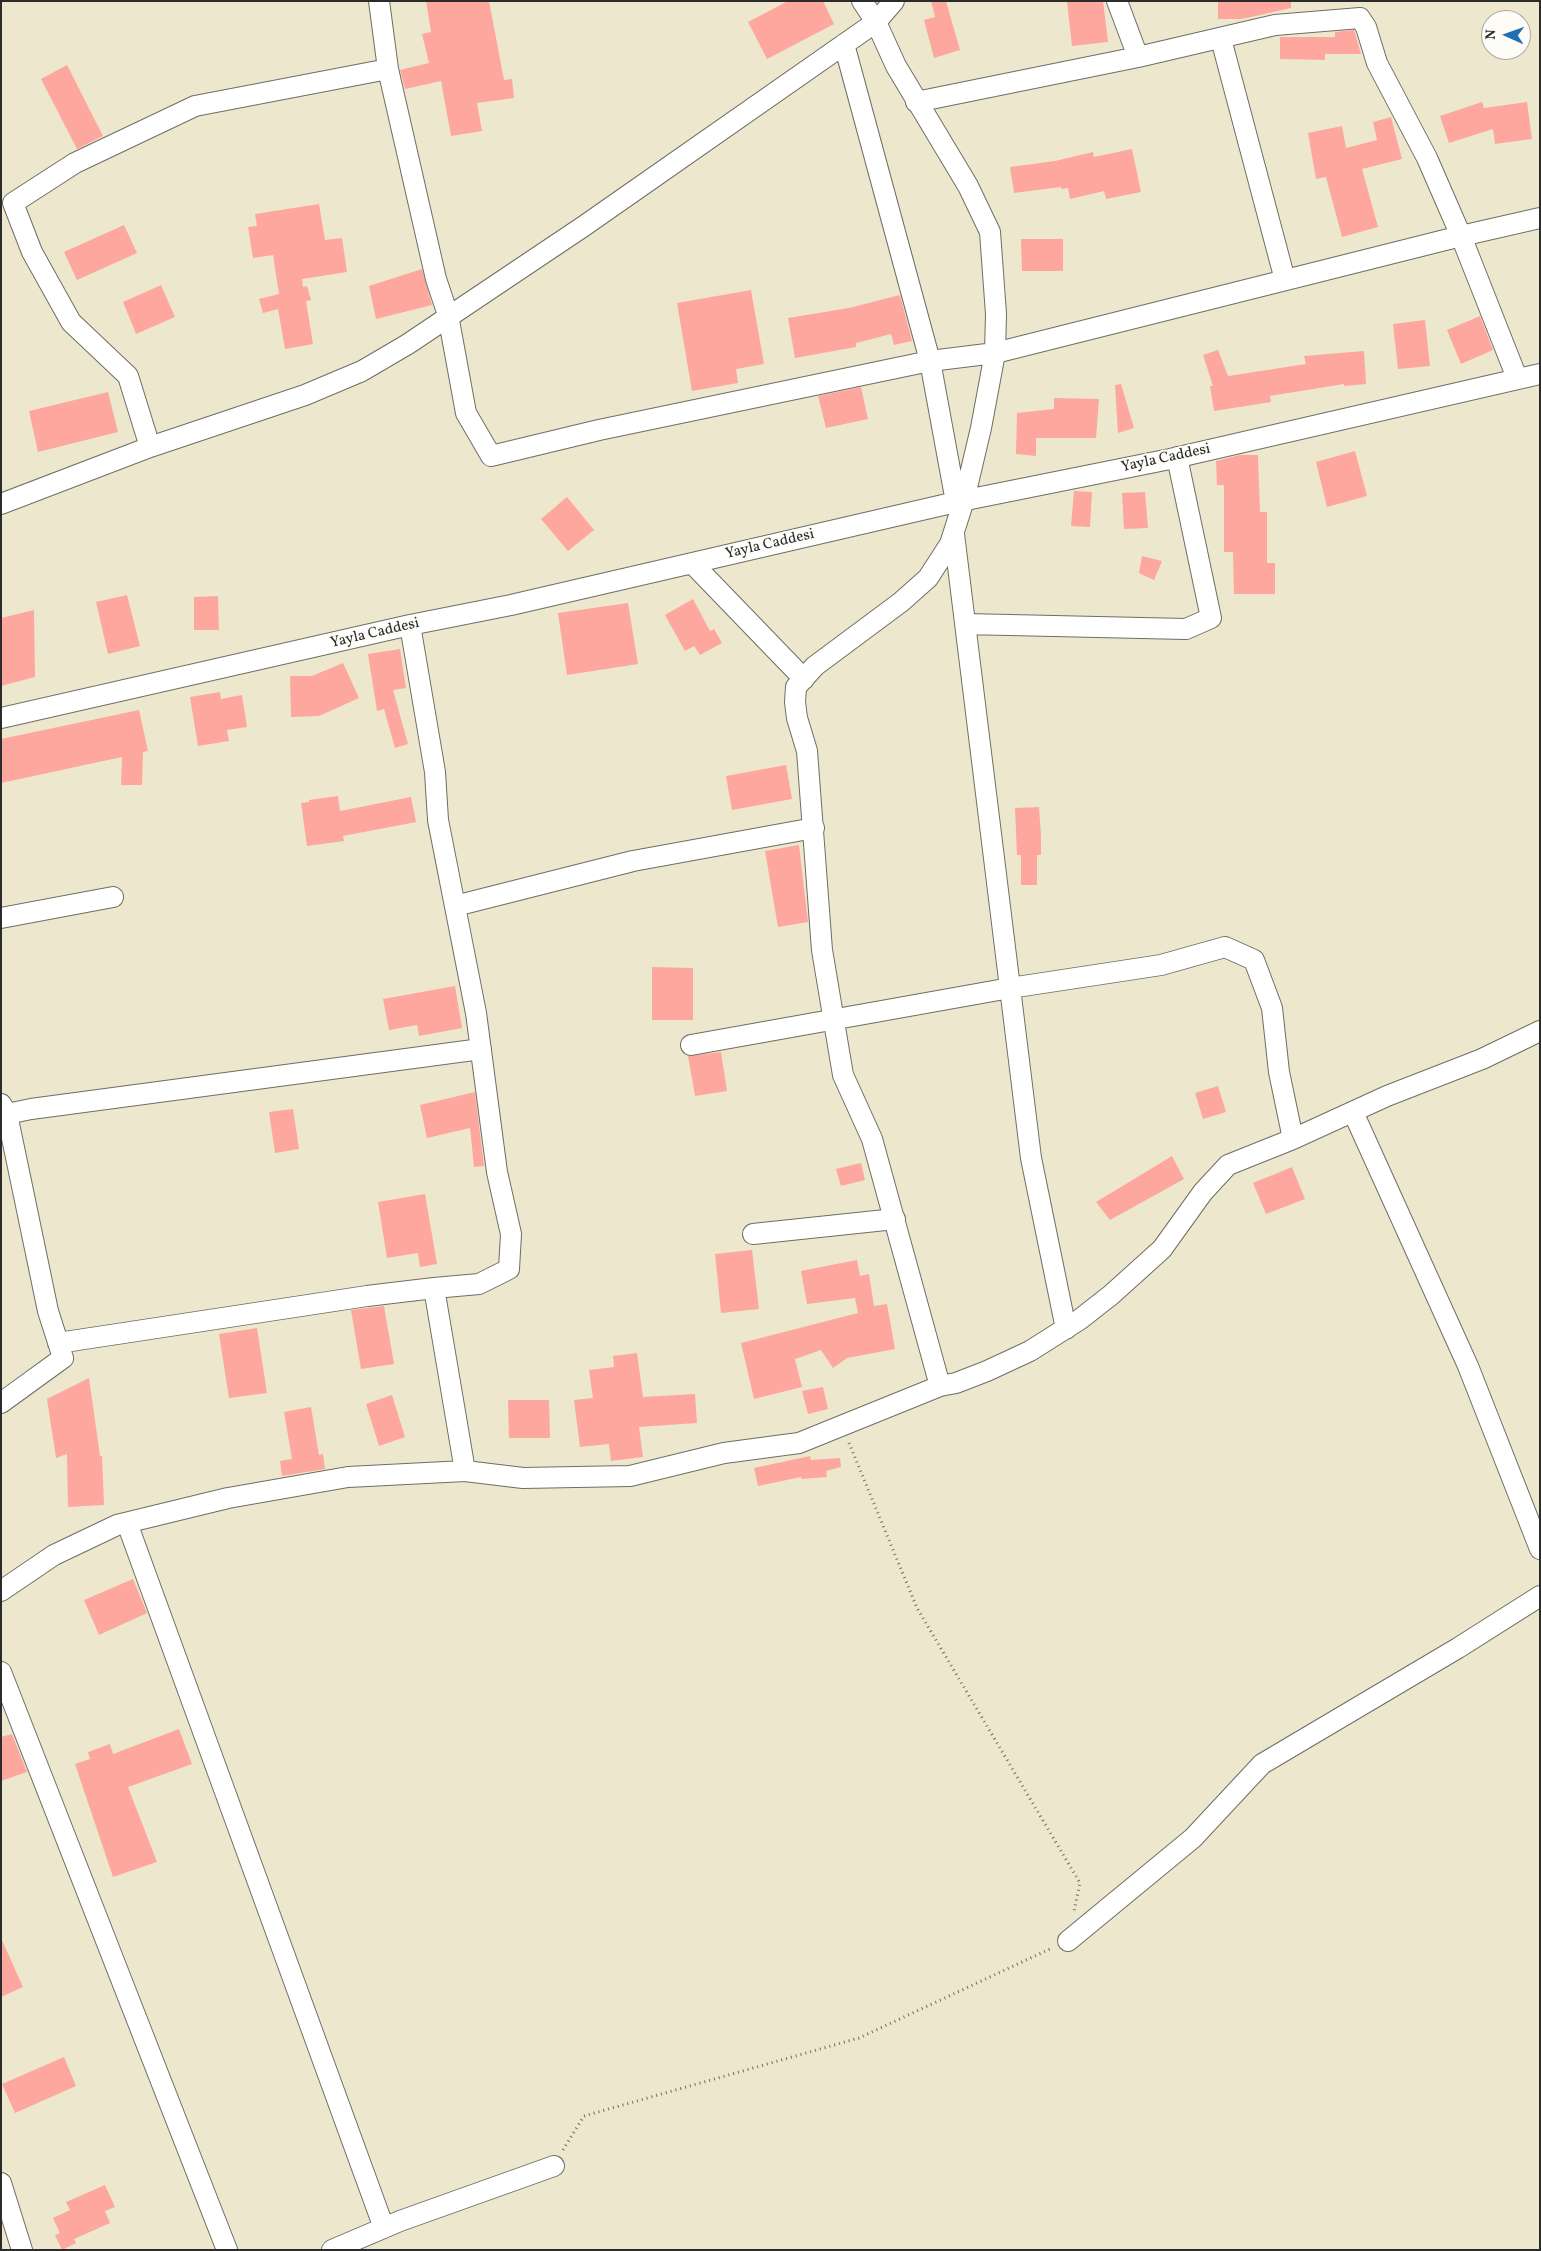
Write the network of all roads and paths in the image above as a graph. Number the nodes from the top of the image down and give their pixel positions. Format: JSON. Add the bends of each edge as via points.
{"nodes":[{"id":1,"x":379,"y":1,"type":"edge"},
{"id":2,"x":862,"y":1,"type":"edge"},
{"id":3,"x":894,"y":1,"type":"edge"},
{"id":4,"x":1117,"y":1,"type":"edge"},
{"id":5,"x":876,"y":22,"type":"junction"},
{"id":6,"x":1221,"y":39,"type":"junction"},
{"id":7,"x":844,"y":44,"type":"junction"},
{"id":8,"x":1138,"y":57,"type":"junction"},
{"id":9,"x":388,"y":69,"type":"junction"},
{"id":10,"x":916,"y":102,"type":"junction"},
{"id":11,"x":7,"y":199,"type":"edge"},
{"id":12,"x":1540,"y":218,"type":"edge"},
{"id":13,"x":1460,"y":236,"type":"junction"},
{"id":14,"x":1285,"y":280,"type":"junction"},
{"id":15,"x":448,"y":315,"type":"junction"},
{"id":16,"x":996,"y":353,"type":"junction"},
{"id":17,"x":930,"y":360,"type":"junction"},
{"id":18,"x":1540,"y":374,"type":"edge"},
{"id":19,"x":1517,"y":378,"type":"junction"},
{"id":20,"x":150,"y":447,"type":"junction"},
{"id":21,"x":1177,"y":457,"type":"junction"},
{"id":22,"x":960,"y":501,"type":"junction"},
{"id":23,"x":1,"y":504,"type":"edge"},
{"id":24,"x":954,"y":533,"type":"junction"},
{"id":25,"x":692,"y":563,"type":"junction"},
{"id":26,"x":965,"y":624,"type":"junction"},
{"id":27,"x":410,"y":625,"type":"junction"},
{"id":28,"x":804,"y":679,"type":"junction"},
{"id":29,"x":1,"y":718,"type":"edge"},
{"id":30,"x":814,"y":828,"type":"junction"},
{"id":31,"x":113,"y":898,"type":"dead end"},
{"id":32,"x":455,"y":906,"type":"junction"},
{"id":33,"x":1,"y":918,"type":"edge"},
{"id":34,"x":1010,"y":988,"type":"junction"},
{"id":35,"x":832,"y":1018,"type":"junction"},
{"id":36,"x":1540,"y":1031,"type":"edge"},
{"id":37,"x":691,"y":1045,"type":"dead end"},
{"id":38,"x":482,"y":1049,"type":"junction"},
{"id":39,"x":3,"y":1108,"type":"edge"},
{"id":40,"x":1353,"y":1112,"type":"junction"},
{"id":41,"x":1294,"y":1139,"type":"junction"},
{"id":42,"x":895,"y":1219,"type":"junction"},
{"id":43,"x":753,"y":1234,"type":"dead end"},
{"id":44,"x":434,"y":1288,"type":"junction"},
{"id":45,"x":1066,"y":1329,"type":"junction"},
{"id":46,"x":58,"y":1343,"type":"junction"},
{"id":47,"x":940,"y":1386,"type":"junction"},
{"id":48,"x":1,"y":1403,"type":"edge"},
{"id":49,"x":841,"y":1425,"type":"junction"},
{"id":50,"x":465,"y":1471,"type":"junction"},
{"id":51,"x":127,"y":1523,"type":"junction"},
{"id":52,"x":1540,"y":1549,"type":"edge"},
{"id":53,"x":1,"y":1591,"type":"edge"},
{"id":54,"x":1540,"y":1596,"type":"edge"},
{"id":55,"x":1,"y":1672,"type":"edge"},
{"id":56,"x":1074,"y":1912,"type":"dead end"},
{"id":57,"x":1068,"y":1941,"type":"joint"},
{"id":58,"x":554,"y":2166,"type":"joint"},
{"id":59,"x":1,"y":2183,"type":"edge"},
{"id":60,"x":384,"y":2228,"type":"junction"},
{"id":61,"x":22,"y":2250,"type":"edge"},
{"id":62,"x":227,"y":2250,"type":"edge"},
{"id":63,"x":332,"y":2250,"type":"edge"}],
"edges":[{"from":1,"to":9,"type":"street"},
{"from":2,"to":5,"type":"street"},
{"from":3,"to":5,"type":"street"},
{"from":4,"to":8,"type":"street"},
{"from":5,"to":7,"type":"street"},
{"from":5,"to":10,"type":"street"},
{"from":6,"to":8,"type":"street"},
{"from":6,"to":13,"type":"street","via":[[1275,26],[1360,18],[1366,27],[1376,63],[1427,158]]},
{"from":6,"to":14,"type":"street"},
{"from":7,"to":15,"type":"street","via":[[584,226]]},
{"from":7,"to":17,"type":"street"},
{"from":8,"to":10,"type":"street"},
{"from":9,"to":11,"type":"street","via":[[195,106]]},
{"from":9,"to":15,"type":"street","via":[[436,279]]},
{"from":10,"to":16,"type":"street","via":[[968,186],[990,232]]},
{"from":11,"to":20,"type":"street","via":[[71,322],[128,376]]},
{"from":12,"to":13,"type":"street"},
{"from":13,"to":14,"type":"street"},
{"from":13,"to":19,"type":"street"},
{"from":14,"to":16,"type":"street"},
{"from":15,"to":17,"type":"street","via":[[466,412],[491,456]]},
{"from":15,"to":20,"type":"street","via":[[362,372],[305,395]]},
{"from":16,"to":17,"type":"street"},
{"from":16,"to":22,"type":"street"},
{"from":17,"to":22,"type":"street"},
{"from":18,"to":19,"type":"street","name":"Yayla Caddesi"},
{"from":19,"to":21,"type":"street","name":"Yayla Caddesi"},
{"from":20,"to":23,"type":"street"},
{"from":21,"to":22,"type":"street","name":"Yayla Caddesi"},
{"from":21,"to":26,"type":"street","via":[[1211,618],[1186,630]]},
{"from":22,"to":24,"type":"street"},
{"from":22,"to":25,"type":"street","name":"Yayla Caddesi"},
{"from":24,"to":26,"type":"street"},
{"from":24,"to":28,"type":"street","via":[[928,578],[816,666]]},
{"from":25,"to":27,"type":"street","name":"Yayla Caddesi"},
{"from":25,"to":28,"type":"street"},
{"from":26,"to":34,"type":"street"},
{"from":27,"to":29,"type":"street","name":"Yayla Caddesi"},
{"from":27,"to":32,"type":"street","via":[[435,772],[438,820]]},
{"from":28,"to":30,"type":"street","via":[[796,687],[795,702],[807,751]]},
{"from":30,"to":32,"type":"street","via":[[633,861]]},
{"from":30,"to":35,"type":"street","via":[[822,950]]},
{"from":31,"to":33,"type":"street"},
{"from":32,"to":38,"type":"street"},
{"from":34,"to":35,"type":"street"},
{"from":34,"to":41,"type":"street","via":[[1160,965],[1225,947],[1254,960],[1272,1008],[1280,1072]]},
{"from":34,"to":45,"type":"street","via":[[1031,1158]]},
{"from":35,"to":37,"type":"street"},
{"from":35,"to":42,"type":"street","via":[[843,1075],[872,1139]]},
{"from":36,"to":40,"type":"street","via":[[1482,1059]]},
{"from":38,"to":39,"type":"street","via":[[31,1109]]},
{"from":38,"to":44,"type":"street","via":[[497,1172],[511,1234],[509,1269],[479,1284]]},
{"from":39,"to":46,"type":"street"},
{"from":40,"to":41,"type":"street"},
{"from":40,"to":52,"type":"street","via":[[1468,1366]]},
{"from":41,"to":45,"type":"street","via":[[1228,1165],[1203,1192],[1162,1249],[1111,1295]]},
{"from":42,"to":43,"type":"street"},
{"from":42,"to":47,"type":"street"},
{"from":44,"to":46,"type":"street"},
{"from":44,"to":50,"type":"street"},
{"from":45,"to":47,"type":"street","via":[[987,1372]]},
{"from":46,"to":48,"type":"street","via":[[63,1358]]},
{"from":47,"to":49,"type":"street"},
{"from":49,"to":50,"type":"street","via":[[799,1443],[724,1454],[630,1476],[523,1478]]},
{"from":49,"to":56,"type":"path","via":[[917,1608],[1080,1882]]},
{"from":50,"to":51,"type":"street","via":[[348,1477],[228,1498]]},
{"from":51,"to":53,"type":"street","via":[[54,1555]]},
{"from":51,"to":60,"type":"street"},
{"from":54,"to":57,"type":"street","via":[[1262,1764],[1194,1838]]},
{"from":55,"to":62,"type":"street"},
{"from":57,"to":58,"type":"path","via":[[860,2038],[584,2116]]},
{"from":58,"to":60,"type":"street"},
{"from":59,"to":61,"type":"street"},
{"from":60,"to":63,"type":"street"}]}
